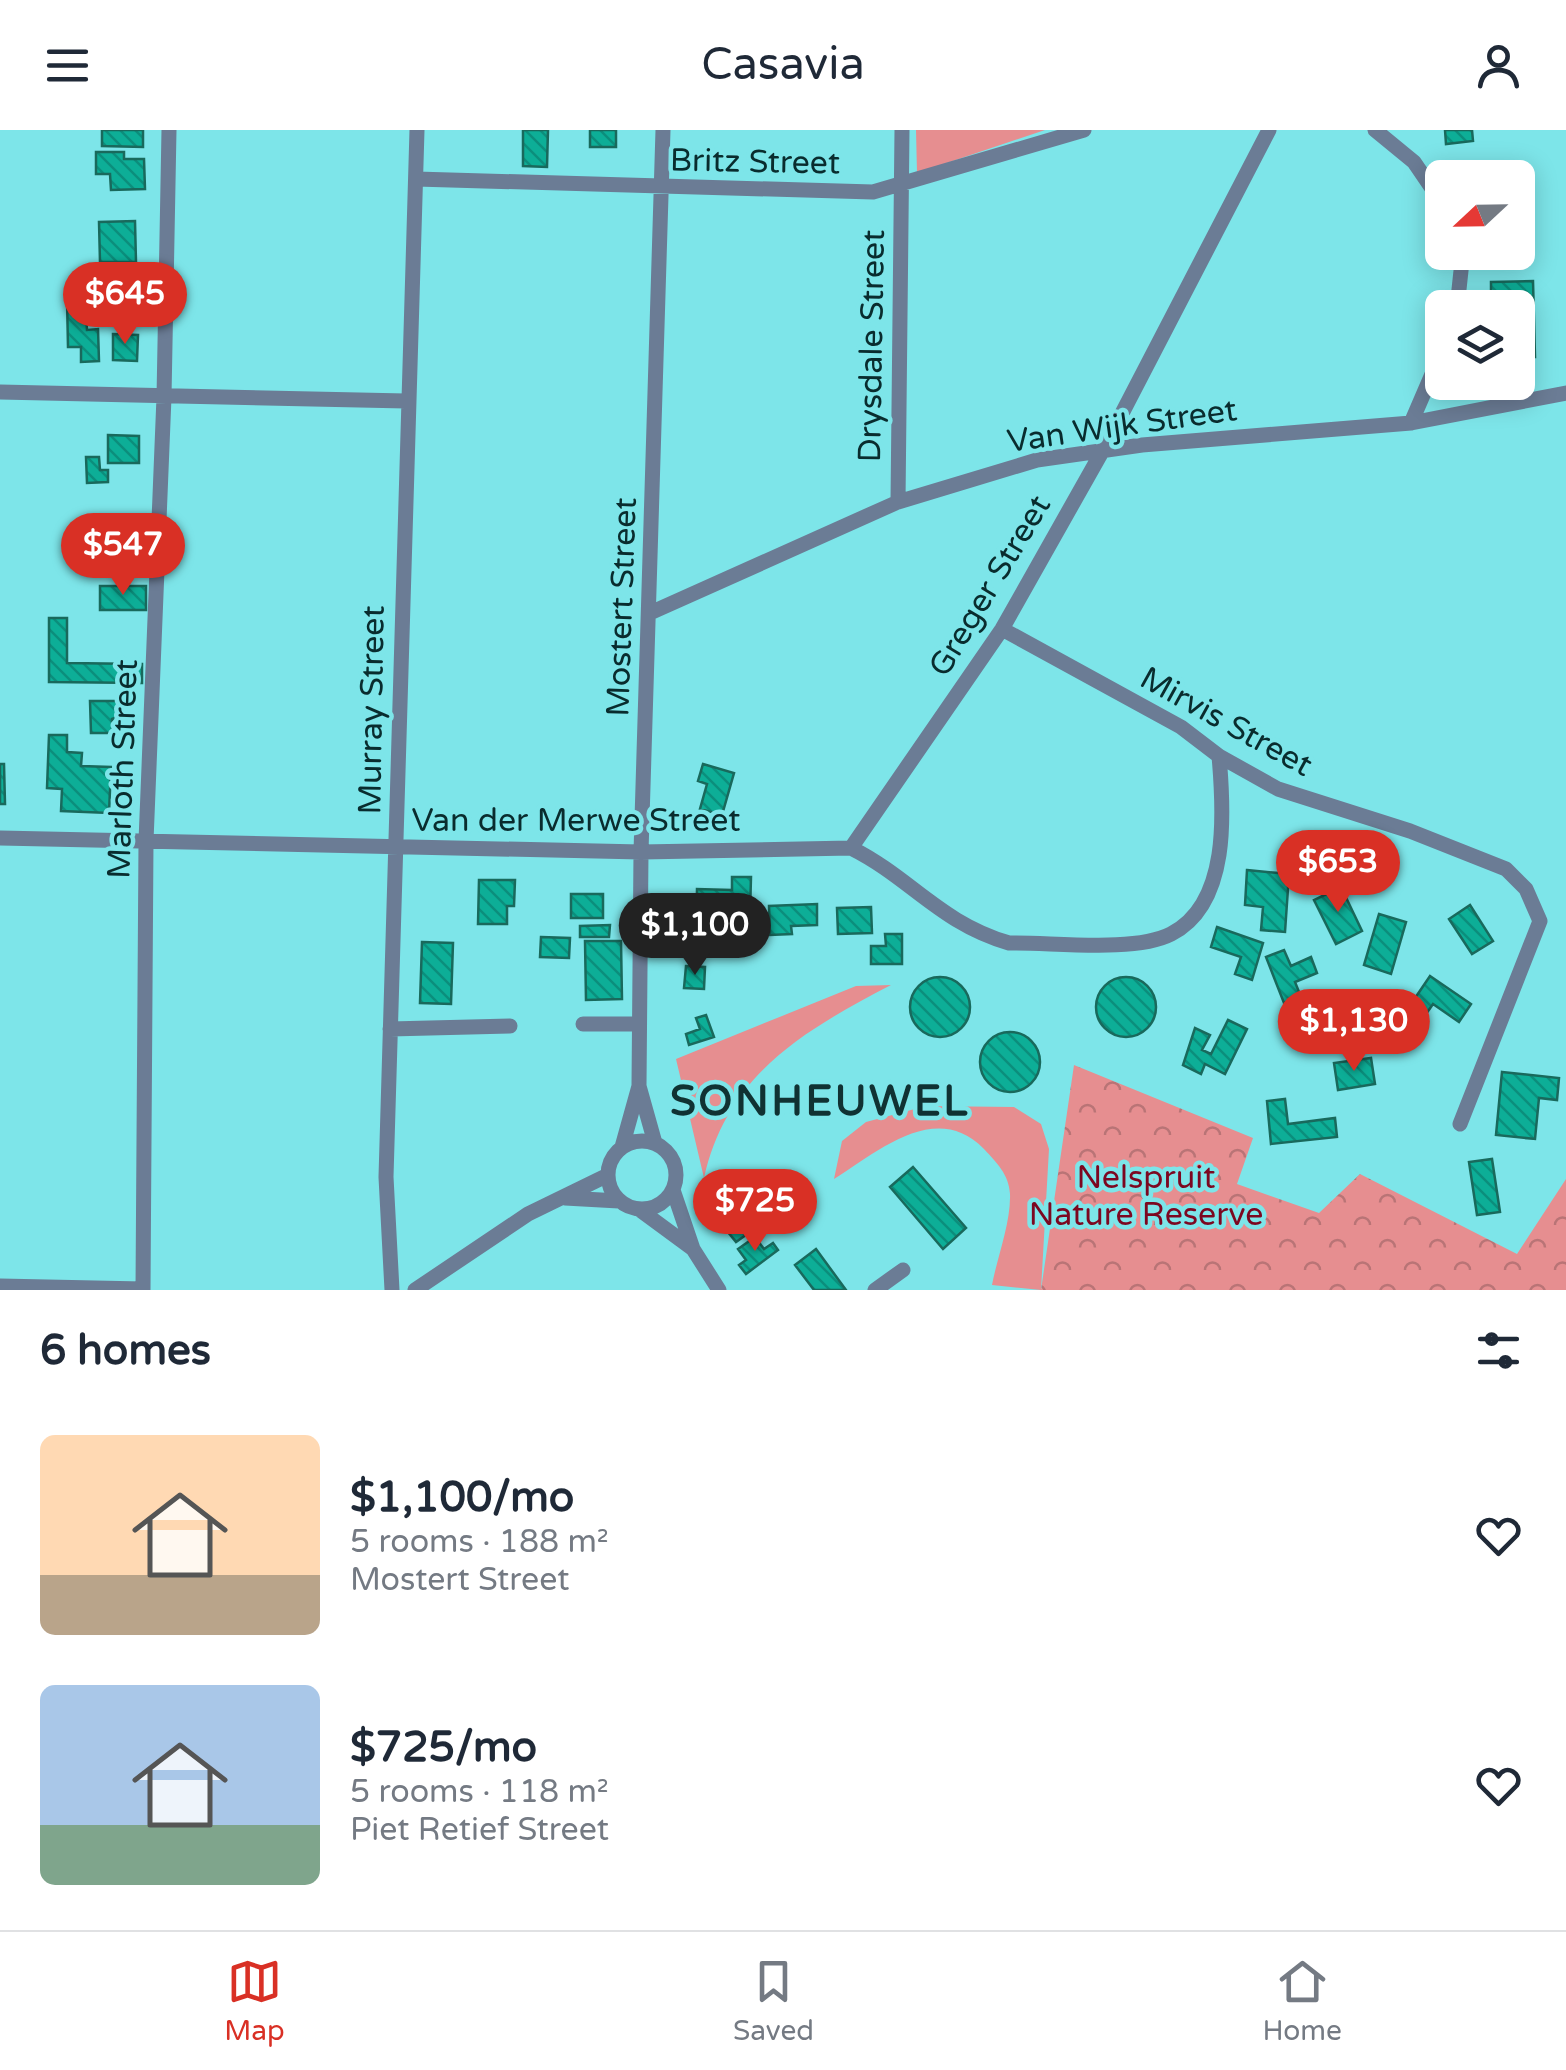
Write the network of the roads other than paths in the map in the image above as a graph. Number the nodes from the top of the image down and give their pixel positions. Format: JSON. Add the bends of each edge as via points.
{"nodes":[{"id":1,"x":169,"y":130,"type":"edge"},
{"id":2,"x":417,"y":130,"type":"edge"},
{"id":3,"x":664,"y":130,"type":"edge"},
{"id":4,"x":902,"y":130,"type":"edge"},
{"id":5,"x":1084,"y":130,"type":"edge"},
{"id":6,"x":1270,"y":130,"type":"edge"},
{"id":7,"x":1375,"y":130,"type":"edge"},
{"id":8,"x":1425,"y":178,"type":"edge"},
{"id":9,"x":416,"y":179,"type":"junction"},
{"id":10,"x":662,"y":187,"type":"junction"},
{"id":11,"x":901,"y":187,"type":"junction"},
{"id":12,"x":1425,"y":389,"type":"edge"},
{"id":13,"x":0,"y":392,"type":"edge"},
{"id":14,"x":1566,"y":393,"type":"edge"},
{"id":15,"x":164,"y":398,"type":"junction"},
{"id":16,"x":406,"y":401,"type":"junction"},
{"id":17,"x":1410,"y":423,"type":"junction"},
{"id":18,"x":1103,"y":450,"type":"junction"},
{"id":19,"x":898,"y":502,"type":"junction"},
{"id":20,"x":650,"y":613,"type":"junction"},
{"id":21,"x":1002,"y":629,"type":"junction"},
{"id":22,"x":1219,"y":756,"type":"junction"},
{"id":23,"x":0,"y":838,"type":"edge"},
{"id":24,"x":146,"y":841,"type":"junction"},
{"id":25,"x":398,"y":848,"type":"junction"},
{"id":26,"x":852,"y":848,"type":"junction"},
{"id":27,"x":641,"y":852,"type":"junction"},
{"id":28,"x":583,"y":1024,"type":"dead end"},
{"id":29,"x":639,"y":1024,"type":"junction"},
{"id":30,"x":510,"y":1026,"type":"dead end"},
{"id":31,"x":390,"y":1029,"type":"junction"},
{"id":32,"x":639,"y":1086,"type":"junction"},
{"id":33,"x":1460,"y":1124,"type":"dead end"},
{"id":34,"x":655,"y":1143,"type":"junction"},
{"id":35,"x":622,"y":1147,"type":"junction"},
{"id":36,"x":608,"y":1174,"type":"junction"},
{"id":37,"x":673,"y":1190,"type":"junction"},
{"id":38,"x":565,"y":1198,"type":"junction"},
{"id":39,"x":618,"y":1202,"type":"junction"},
{"id":40,"x":640,"y":1210,"type":"junction"},
{"id":41,"x":693,"y":1249,"type":"junction"},
{"id":42,"x":903,"y":1270,"type":"dead end"},
{"id":43,"x":0,"y":1286,"type":"edge"},
{"id":44,"x":142,"y":1289,"type":"edge"},
{"id":45,"x":392,"y":1290,"type":"edge"},
{"id":46,"x":415,"y":1290,"type":"edge"},
{"id":47,"x":719,"y":1290,"type":"edge"},
{"id":48,"x":875,"y":1290,"type":"edge"}],
"edges":[{"from":1,"to":15,"type":"street","name":"Marloth Street"},
{"from":2,"to":9,"type":"street","name":"Murray Street"},
{"from":3,"to":10,"type":"street","name":"Mostert Street"},
{"from":4,"to":11,"type":"street","name":"Drysdale Street"},
{"from":5,"to":11,"type":"street","name":"Britz Street"},
{"from":6,"to":18,"type":"street","name":"Greger Street"},
{"from":7,"to":8,"type":"street"},
{"from":9,"to":10,"type":"street","name":"Britz Street"},
{"from":9,"to":16,"type":"street","name":"Murray Street"},
{"from":10,"to":11,"type":"street","name":"Britz Street"},
{"from":10,"to":20,"type":"street","name":"Mostert Street"},
{"from":11,"to":19,"type":"street","name":"Drysdale Street"},
{"from":12,"to":17,"type":"street"},
{"from":13,"to":15,"type":"street"},
{"from":14,"to":17,"type":"street","name":"Van Wijk Street"},
{"from":15,"to":16,"type":"street"},
{"from":15,"to":24,"type":"street","name":"Marloth Street"},
{"from":16,"to":25,"type":"street","name":"Murray Street"},
{"from":17,"to":18,"type":"street","name":"Van Wijk Street"},
{"from":18,"to":19,"type":"street","name":"Van Wijk Street","via":[[1037,460]]},
{"from":18,"to":21,"type":"street","name":"Greger Street"},
{"from":19,"to":20,"type":"street","name":"Van Wijk Street"},
{"from":20,"to":27,"type":"street","name":"Mostert Street"},
{"from":21,"to":22,"type":"street","name":"Mirvis Street","via":[[1181,727]]},
{"from":21,"to":26,"type":"street","name":"Greger Street"},
{"from":22,"to":26,"type":"street","via":[[1222,832],[1211,884],[1194,919],[1143,942],[1008,942],[966,930]]},
{"from":22,"to":33,"type":"street","name":"Mirvis Street","via":[[1278,789],[1506,869],[1526,889],[1540,921]]},
{"from":23,"to":24,"type":"street","name":"Van der Merwe Street"},
{"from":24,"to":25,"type":"street","name":"Van der Merwe Street"},
{"from":24,"to":44,"type":"street","name":"Marloth Street"},
{"from":25,"to":27,"type":"street","name":"Van der Merwe Street"},
{"from":25,"to":31,"type":"street","name":"Murray Street"},
{"from":26,"to":27,"type":"street","name":"Van der Merwe Street"},
{"from":27,"to":29,"type":"street","name":"Mostert Street"},
{"from":28,"to":29,"type":"street"},
{"from":29,"to":32,"type":"street","name":"Mostert Street"},
{"from":30,"to":31,"type":"street"},
{"from":31,"to":45,"type":"street","name":"Murray Street","via":[[386,1177]]},
{"from":32,"to":34,"type":"street","name":"Mostert Street"},
{"from":32,"to":35,"type":"street","name":"Mostert Street"},
{"from":34,"to":35,"type":"street"},
{"from":34,"to":37,"type":"street","via":[[674,1163]]},
{"from":35,"to":36,"type":"street"},
{"from":36,"to":38,"type":"street"},
{"from":36,"to":39,"type":"street"},
{"from":37,"to":40,"type":"street","via":[[654,1208]]},
{"from":37,"to":41,"type":"street"},
{"from":38,"to":39,"type":"street"},
{"from":38,"to":46,"type":"street","via":[[528,1214]]},
{"from":39,"to":40,"type":"street"},
{"from":40,"to":41,"type":"street"},
{"from":41,"to":47,"type":"street"},
{"from":42,"to":48,"type":"street"},
{"from":43,"to":44,"type":"street"}]}
